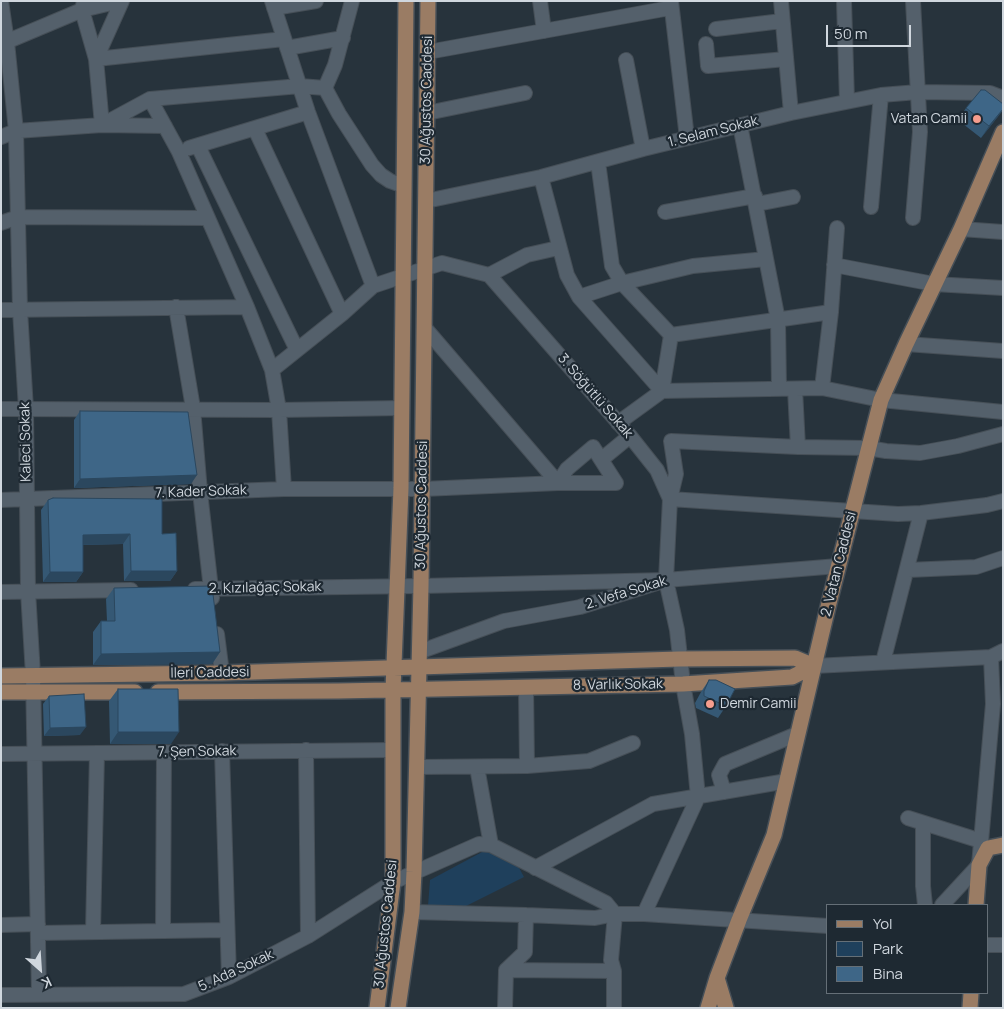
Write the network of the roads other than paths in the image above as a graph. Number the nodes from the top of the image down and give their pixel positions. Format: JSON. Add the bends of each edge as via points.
{"nodes":[{"id":1,"x":2,"y":1,"type":"edge"},
{"id":2,"x":121,"y":1,"type":"edge"},
{"id":3,"x":316,"y":1,"type":"edge"},
{"id":4,"x":352,"y":1,"type":"edge"},
{"id":5,"x":406,"y":1,"type":"edge"},
{"id":6,"x":428,"y":1,"type":"edge"},
{"id":7,"x":540,"y":1,"type":"edge"},
{"id":8,"x":780,"y":1,"type":"edge"},
{"id":9,"x":844,"y":1,"type":"edge"},
{"id":10,"x":913,"y":1,"type":"edge"},
{"id":11,"x":273,"y":4,"type":"edge"},
{"id":12,"x":670,"y":5,"type":"edge"},
{"id":13,"x":83,"y":6,"type":"edge"},
{"id":14,"x":782,"y":21,"type":"junction"},
{"id":15,"x":716,"y":28,"type":"dead end"},
{"id":16,"x":544,"y":31,"type":"junction"},
{"id":17,"x":343,"y":38,"type":"junction"},
{"id":18,"x":4,"y":43,"type":"edge"},
{"id":19,"x":286,"y":43,"type":"junction"},
{"id":20,"x":706,"y":44,"type":"dead end"},
{"id":21,"x":428,"y":52,"type":"junction"},
{"id":22,"x":96,"y":59,"type":"junction"},
{"id":23,"x":786,"y":59,"type":"junction"},
{"id":24,"x":626,"y":60,"type":"dead end"},
{"id":25,"x":300,"y":86,"type":"junction"},
{"id":26,"x":325,"y":88,"type":"junction"},
{"id":27,"x":525,"y":92,"type":"dead end"},
{"id":28,"x":918,"y":92,"type":"junction"},
{"id":29,"x":881,"y":95,"type":"junction"},
{"id":30,"x":1003,"y":98,"type":"edge"},
{"id":31,"x":150,"y":99,"type":"junction"},
{"id":32,"x":847,"y":101,"type":"junction"},
{"id":33,"x":308,"y":112,"type":"junction"},
{"id":34,"x":427,"y":113,"type":"junction"},
{"id":35,"x":791,"y":113,"type":"junction"},
{"id":36,"x":102,"y":125,"type":"junction"},
{"id":37,"x":740,"y":125,"type":"junction"},
{"id":38,"x":165,"y":126,"type":"junction"},
{"id":39,"x":255,"y":129,"type":"junction"},
{"id":40,"x":16,"y":131,"type":"junction"},
{"id":41,"x":1003,"y":132,"type":"edge"},
{"id":42,"x":1,"y":137,"type":"edge"},
{"id":43,"x":687,"y":138,"type":"junction"},
{"id":44,"x":198,"y":146,"type":"junction"},
{"id":45,"x":643,"y":149,"type":"junction"},
{"id":46,"x":179,"y":152,"type":"junction"},
{"id":47,"x":997,"y":159,"type":"edge"},
{"id":48,"x":598,"y":162,"type":"junction"},
{"id":49,"x":541,"y":177,"type":"junction"},
{"id":50,"x":404,"y":186,"type":"junction"},
{"id":51,"x":793,"y":197,"type":"dead end"},
{"id":52,"x":756,"y":200,"type":"junction"},
{"id":53,"x":426,"y":201,"type":"junction"},
{"id":54,"x":871,"y":207,"type":"dead end"},
{"id":55,"x":665,"y":212,"type":"dead end"},
{"id":56,"x":18,"y":217,"type":"junction"},
{"id":57,"x":208,"y":218,"type":"junction"},
{"id":58,"x":913,"y":218,"type":"dead end"},
{"id":59,"x":1,"y":223,"type":"edge"},
{"id":60,"x":837,"y":228,"type":"dead end"},
{"id":61,"x":961,"y":229,"type":"junction"},
{"id":62,"x":1003,"y":232,"type":"edge"},
{"id":63,"x":558,"y":248,"type":"junction"},
{"id":64,"x":766,"y":259,"type":"junction"},
{"id":65,"x":834,"y":265,"type":"junction"},
{"id":66,"x":425,"y":268,"type":"junction"},
{"id":67,"x":403,"y":275,"type":"junction"},
{"id":68,"x":489,"y":275,"type":"junction"},
{"id":69,"x":622,"y":283,"type":"junction"},
{"id":70,"x":934,"y":284,"type":"junction"},
{"id":71,"x":373,"y":286,"type":"junction"},
{"id":72,"x":1003,"y":288,"type":"edge"},
{"id":73,"x":580,"y":297,"type":"junction"},
{"id":74,"x":176,"y":307,"type":"junction"},
{"id":75,"x":246,"y":307,"type":"junction"},
{"id":76,"x":1,"y":310,"type":"edge"},
{"id":77,"x":20,"y":310,"type":"junction"},
{"id":78,"x":831,"y":312,"type":"junction"},
{"id":79,"x":342,"y":314,"type":"junction"},
{"id":80,"x":778,"y":320,"type":"junction"},
{"id":81,"x":424,"y":328,"type":"junction"},
{"id":82,"x":671,"y":335,"type":"junction"},
{"id":83,"x":906,"y":344,"type":"junction"},
{"id":84,"x":297,"y":350,"type":"junction"},
{"id":85,"x":1003,"y":352,"type":"edge"},
{"id":86,"x":272,"y":370,"type":"junction"},
{"id":87,"x":795,"y":388,"type":"junction"},
{"id":88,"x":822,"y":388,"type":"junction"},
{"id":89,"x":779,"y":389,"type":"junction"},
{"id":90,"x":662,"y":391,"type":"junction"},
{"id":91,"x":881,"y":400,"type":"junction"},
{"id":92,"x":193,"y":408,"type":"junction"},
{"id":93,"x":402,"y":408,"type":"junction"},
{"id":94,"x":1,"y":409,"type":"edge"},
{"id":95,"x":26,"y":409,"type":"junction"},
{"id":96,"x":279,"y":410,"type":"junction"},
{"id":97,"x":1003,"y":412,"type":"edge"},
{"id":98,"x":618,"y":423,"type":"junction"},
{"id":99,"x":1003,"y":434,"type":"edge"},
{"id":100,"x":630,"y":436,"type":"junction"},
{"id":101,"x":798,"y":447,"type":"junction"},
{"id":102,"x":868,"y":448,"type":"junction"},
{"id":103,"x":602,"y":459,"type":"junction"},
{"id":104,"x":558,"y":483,"type":"junction"},
{"id":105,"x":401,"y":488,"type":"junction"},
{"id":106,"x":422,"y":489,"type":"junction"},
{"id":107,"x":284,"y":490,"type":"junction"},
{"id":108,"x":200,"y":492,"type":"junction"},
{"id":109,"x":670,"y":499,"type":"junction"},
{"id":110,"x":1,"y":500,"type":"edge"},
{"id":111,"x":27,"y":500,"type":"junction"},
{"id":112,"x":1003,"y":501,"type":"edge"},
{"id":113,"x":852,"y":512,"type":"junction"},
{"id":114,"x":921,"y":513,"type":"junction"},
{"id":115,"x":1003,"y":558,"type":"edge"},
{"id":116,"x":838,"y":566,"type":"junction"},
{"id":117,"x":908,"y":570,"type":"junction"},
{"id":118,"x":666,"y":580,"type":"junction"},
{"id":119,"x":409,"y":586,"type":"junction"},
{"id":120,"x":182,"y":589,"type":"edge"},
{"id":121,"x":211,"y":589,"type":"junction"},
{"id":122,"x":144,"y":590,"type":"edge"},
{"id":123,"x":28,"y":591,"type":"junction"},
{"id":124,"x":1,"y":592,"type":"edge"},
{"id":125,"x":997,"y":654,"type":"edge"},
{"id":126,"x":419,"y":659,"type":"junction"},
{"id":127,"x":679,"y":659,"type":"junction"},
{"id":128,"x":883,"y":662,"type":"junction"},
{"id":129,"x":814,"y":666,"type":"junction"},
{"id":130,"x":394,"y":667,"type":"junction"},
{"id":131,"x":222,"y":673,"type":"junction"},
{"id":132,"x":33,"y":675,"type":"junction"},
{"id":133,"x":1,"y":676,"type":"edge"},
{"id":134,"x":683,"y":684,"type":"junction"},
{"id":135,"x":526,"y":687,"type":"junction"},
{"id":136,"x":419,"y":689,"type":"junction"},
{"id":137,"x":393,"y":690,"type":"junction"},
{"id":138,"x":1,"y":692,"type":"edge"},
{"id":139,"x":34,"y":692,"type":"junction"},
{"id":140,"x":797,"y":734,"type":"junction"},
{"id":141,"x":632,"y":743,"type":"dead end"},
{"id":142,"x":306,"y":750,"type":"junction"},
{"id":143,"x":393,"y":750,"type":"junction"},
{"id":144,"x":222,"y":751,"type":"junction"},
{"id":145,"x":164,"y":752,"type":"junction"},
{"id":146,"x":35,"y":753,"type":"junction"},
{"id":147,"x":97,"y":753,"type":"junction"},
{"id":148,"x":1,"y":754,"type":"edge"},
{"id":149,"x":527,"y":766,"type":"junction"},
{"id":150,"x":417,"y":767,"type":"junction"},
{"id":151,"x":478,"y":767,"type":"junction"},
{"id":152,"x":787,"y":781,"type":"junction"},
{"id":153,"x":724,"y":792,"type":"junction"},
{"id":154,"x":698,"y":796,"type":"junction"},
{"id":155,"x":908,"y":818,"type":"dead end"},
{"id":156,"x":924,"y":823,"type":"junction"},
{"id":157,"x":981,"y":842,"type":"junction"},
{"id":158,"x":490,"y":845,"type":"junction"},
{"id":159,"x":1003,"y":845,"type":"edge"},
{"id":160,"x":979,"y":865,"type":"junction"},
{"id":161,"x":535,"y":868,"type":"junction"},
{"id":162,"x":414,"y":872,"type":"junction"},
{"id":163,"x":393,"y":882,"type":"junction"},
{"id":164,"x":925,"y":904,"type":"edge"},
{"id":165,"x":943,"y":904,"type":"edge"},
{"id":166,"x":976,"y":904,"type":"edge"},
{"id":167,"x":412,"y":912,"type":"junction"},
{"id":168,"x":526,"y":914,"type":"junction"},
{"id":169,"x":614,"y":914,"type":"junction"},
{"id":170,"x":644,"y":914,"type":"junction"},
{"id":171,"x":739,"y":920,"type":"junction"},
{"id":172,"x":1,"y":925,"type":"edge"},
{"id":173,"x":826,"y":926,"type":"edge"},
{"id":174,"x":38,"y":928,"type":"junction"},
{"id":175,"x":228,"y":930,"type":"junction"},
{"id":176,"x":163,"y":931,"type":"junction"},
{"id":177,"x":93,"y":932,"type":"junction"},
{"id":178,"x":308,"y":936,"type":"junction"},
{"id":179,"x":989,"y":945,"type":"edge"},
{"id":180,"x":1003,"y":945,"type":"edge"},
{"id":181,"x":506,"y":970,"type":"junction"},
{"id":182,"x":614,"y":971,"type":"junction"},
{"id":183,"x":229,"y":977,"type":"junction"},
{"id":184,"x":717,"y":978,"type":"junction"},
{"id":185,"x":1,"y":994,"type":"edge"},
{"id":186,"x":39,"y":994,"type":"junction"},
{"id":187,"x":971,"y":994,"type":"edge"},
{"id":188,"x":377,"y":1008,"type":"edge"},
{"id":189,"x":398,"y":1008,"type":"edge"},
{"id":190,"x":505,"y":1008,"type":"edge"},
{"id":191,"x":614,"y":1008,"type":"edge"},
{"id":192,"x":708,"y":1008,"type":"edge"},
{"id":193,"x":726,"y":1008,"type":"edge"},
{"id":194,"x":970,"y":1008,"type":"edge"}],
"edges":[{"from":1,"to":18,"type":"street","name":"Kaleci Sokak"},
{"from":2,"to":13,"type":"street"},
{"from":2,"to":22,"type":"street"},
{"from":3,"to":11,"type":"street"},
{"from":4,"to":17,"type":"street"},
{"from":5,"to":50,"type":"main road","name":"30 Ağustos Caddesi"},
{"from":6,"to":21,"type":"main road","name":"30 Ağustos Caddesi"},
{"from":7,"to":16,"type":"street"},
{"from":8,"to":14,"type":"street"},
{"from":9,"to":32,"type":"street"},
{"from":10,"to":28,"type":"street"},
{"from":11,"to":19,"type":"street"},
{"from":12,"to":16,"type":"street"},
{"from":12,"to":43,"type":"street"},
{"from":13,"to":18,"type":"street"},
{"from":13,"to":22,"type":"street"},
{"from":14,"to":15,"type":"street"},
{"from":14,"to":23,"type":"street"},
{"from":16,"to":21,"type":"street"},
{"from":17,"to":19,"type":"street"},
{"from":17,"to":26,"type":"street"},
{"from":18,"to":40,"type":"street","name":"Kaleci Sokak"},
{"from":19,"to":22,"type":"street"},
{"from":19,"to":25,"type":"street"},
{"from":20,"to":23,"type":"street","via":[[708,66]]},
{"from":21,"to":34,"type":"main road","name":"30 Ağustos Caddesi"},
{"from":22,"to":36,"type":"street"},
{"from":23,"to":35,"type":"street"},
{"from":24,"to":45,"type":"street"},
{"from":25,"to":26,"type":"street"},
{"from":25,"to":31,"type":"street"},
{"from":25,"to":33,"type":"street"},
{"from":26,"to":50,"type":"street","via":[[372,164],[381,175]]},
{"from":27,"to":34,"type":"street"},
{"from":28,"to":29,"type":"street","name":"1. Selam Sokak"},
{"from":28,"to":30,"type":"street","name":"1. Selam Sokak","via":[[990,93]]},
{"from":28,"to":58,"type":"street","via":[[920,132]]},
{"from":29,"to":32,"type":"street","name":"1. Selam Sokak"},
{"from":29,"to":54,"type":"street"},
{"from":31,"to":36,"type":"street"},
{"from":31,"to":38,"type":"street"},
{"from":32,"to":35,"type":"street","name":"1. Selam Sokak"},
{"from":33,"to":39,"type":"street"},
{"from":33,"to":71,"type":"street"},
{"from":34,"to":53,"type":"main road","name":"30 Ağustos Caddesi"},
{"from":35,"to":37,"type":"street","name":"1. Selam Sokak"},
{"from":36,"to":38,"type":"street"},
{"from":36,"to":40,"type":"street"},
{"from":37,"to":43,"type":"street","name":"1. Selam Sokak"},
{"from":37,"to":52,"type":"street"},
{"from":38,"to":46,"type":"street"},
{"from":39,"to":44,"type":"street"},
{"from":39,"to":79,"type":"street"},
{"from":40,"to":42,"type":"street"},
{"from":40,"to":56,"type":"street","name":"Kaleci Sokak"},
{"from":41,"to":47,"type":"main road","name":"2. Vatan Caddesi"},
{"from":43,"to":45,"type":"street","name":"1. Selam Sokak"},
{"from":44,"to":46,"type":"street"},
{"from":44,"to":84,"type":"street"},
{"from":45,"to":48,"type":"street","name":"1. Selam Sokak"},
{"from":46,"to":57,"type":"street"},
{"from":47,"to":61,"type":"main road","name":"2. Vatan Caddesi"},
{"from":48,"to":49,"type":"street","name":"1. Selam Sokak"},
{"from":48,"to":69,"type":"street","via":[[612,266]]},
{"from":49,"to":53,"type":"street","name":"1. Selam Sokak"},
{"from":49,"to":63,"type":"street"},
{"from":50,"to":67,"type":"main road","name":"30 Ağustos Caddesi"},
{"from":51,"to":52,"type":"street"},
{"from":52,"to":55,"type":"street"},
{"from":52,"to":64,"type":"street"},
{"from":53,"to":66,"type":"main road","name":"30 Ağustos Caddesi"},
{"from":56,"to":57,"type":"street"},
{"from":56,"to":59,"type":"street"},
{"from":56,"to":77,"type":"street","name":"Kaleci Sokak"},
{"from":57,"to":75,"type":"street"},
{"from":60,"to":65,"type":"street"},
{"from":61,"to":62,"type":"street"},
{"from":61,"to":70,"type":"main road","name":"2. Vatan Caddesi"},
{"from":63,"to":68,"type":"street","via":[[528,255]]},
{"from":63,"to":73,"type":"street","via":[[567,275]]},
{"from":64,"to":69,"type":"street","via":[[693,266]]},
{"from":64,"to":80,"type":"street"},
{"from":65,"to":70,"type":"street"},
{"from":65,"to":78,"type":"street"},
{"from":66,"to":67,"type":"street"},
{"from":66,"to":68,"type":"street","via":[[442,264]]},
{"from":66,"to":81,"type":"main road","name":"30 Ağustos Caddesi"},
{"from":67,"to":71,"type":"street"},
{"from":67,"to":93,"type":"main road","name":"30 Ağustos Caddesi"},
{"from":68,"to":98,"type":"street","name":"3. Söğütlü Sokak"},
{"from":69,"to":73,"type":"street"},
{"from":69,"to":82,"type":"street"},
{"from":70,"to":72,"type":"street"},
{"from":70,"to":83,"type":"main road","name":"2. Vatan Caddesi"},
{"from":71,"to":79,"type":"street"},
{"from":73,"to":90,"type":"street"},
{"from":74,"to":75,"type":"street"},
{"from":74,"to":77,"type":"street"},
{"from":74,"to":92,"type":"street"},
{"from":75,"to":86,"type":"street"},
{"from":76,"to":77,"type":"street"},
{"from":77,"to":95,"type":"street","name":"Kaleci Sokak"},
{"from":78,"to":80,"type":"street"},
{"from":78,"to":88,"type":"street"},
{"from":79,"to":84,"type":"street"},
{"from":80,"to":82,"type":"street"},
{"from":80,"to":89,"type":"street"},
{"from":81,"to":104,"type":"street"},
{"from":81,"to":106,"type":"main road","name":"30 Ağustos Caddesi"},
{"from":82,"to":90,"type":"street"},
{"from":83,"to":85,"type":"street"},
{"from":83,"to":91,"type":"main road","name":"2. Vatan Caddesi"},
{"from":84,"to":86,"type":"street"},
{"from":86,"to":96,"type":"street"},
{"from":87,"to":88,"type":"street"},
{"from":87,"to":89,"type":"street"},
{"from":87,"to":101,"type":"street"},
{"from":88,"to":91,"type":"street"},
{"from":89,"to":90,"type":"street"},
{"from":90,"to":98,"type":"street"},
{"from":91,"to":97,"type":"street"},
{"from":91,"to":102,"type":"main road","name":"2. Vatan Caddesi"},
{"from":92,"to":95,"type":"street"},
{"from":92,"to":96,"type":"street"},
{"from":92,"to":108,"type":"street"},
{"from":93,"to":96,"type":"street"},
{"from":93,"to":105,"type":"main road","name":"30 Ağustos Caddesi"},
{"from":94,"to":95,"type":"street"},
{"from":95,"to":111,"type":"street","name":"Kaleci Sokak"},
{"from":96,"to":107,"type":"street"},
{"from":98,"to":100,"type":"street","name":"3. Söğütlü Sokak"},
{"from":99,"to":102,"type":"street","via":[[920,453]]},
{"from":100,"to":103,"type":"street"},
{"from":100,"to":109,"type":"street","name":"3. Söğütlü Sokak","via":[[657,470]]},
{"from":101,"to":102,"type":"street"},
{"from":101,"to":109,"type":"street","via":[[671,441],[676,474]]},
{"from":102,"to":113,"type":"main road","name":"2. Vatan Caddesi"},
{"from":103,"to":104,"type":"street","via":[[593,447],[568,469]]},
{"from":103,"to":104,"type":"street","name":"7. Kader Sokak","via":[[616,483]]},
{"from":104,"to":106,"type":"street","name":"7. Kader Sokak"},
{"from":105,"to":106,"type":"street","name":"7. Kader Sokak"},
{"from":105,"to":107,"type":"street","name":"7. Kader Sokak"},
{"from":105,"to":119,"type":"main road","name":"30 Ağustos Caddesi"},
{"from":106,"to":119,"type":"main road","name":"30 Ağustos Caddesi"},
{"from":107,"to":108,"type":"street","name":"7. Kader Sokak"},
{"from":108,"to":111,"type":"street","name":"7. Kader Sokak"},
{"from":108,"to":121,"type":"street"},
{"from":109,"to":113,"type":"street"},
{"from":109,"to":118,"type":"street","name":"3. Söğütlü Sokak"},
{"from":110,"to":111,"type":"street","name":"7. Kader Sokak"},
{"from":111,"to":123,"type":"street","name":"Kaleci Sokak"},
{"from":112,"to":114,"type":"street"},
{"from":113,"to":114,"type":"street"},
{"from":113,"to":116,"type":"main road","name":"2. Vatan Caddesi"},
{"from":114,"to":117,"type":"street"},
{"from":115,"to":117,"type":"street","via":[[976,567]]},
{"from":116,"to":118,"type":"street","name":"2. Vefa Sokak"},
{"from":116,"to":129,"type":"main road","name":"2. Vatan Caddesi"},
{"from":117,"to":128,"type":"street"},
{"from":118,"to":119,"type":"street","name":"2. Kızılağaç Sokak"},
{"from":118,"to":126,"type":"street","name":"2. Vefa Sokak","via":[[580,608],[504,621]]},
{"from":118,"to":127,"type":"street","name":"3. Söğütlü Sokak","via":[[677,630]]},
{"from":119,"to":121,"type":"street","name":"2. Kızılağaç Sokak"},
{"from":119,"to":126,"type":"main road","name":"30 Ağustos Caddesi"},
{"from":119,"to":130,"type":"main road","name":"30 Ağustos Caddesi"},
{"from":120,"to":121,"type":"street","name":"2. Kızılağaç Sokak"},
{"from":121,"to":131,"type":"street"},
{"from":122,"to":123,"type":"street"},
{"from":123,"to":124,"type":"street"},
{"from":123,"to":132,"type":"street","name":"Kaleci Sokak"},
{"from":125,"to":128,"type":"street","name":"8. Varlık Sokak"},
{"from":125,"to":157,"type":"street"},
{"from":126,"to":127,"type":"main road","name":"8. Varlık Sokak"},
{"from":126,"to":130,"type":"main road","name":"İleri Caddesi"},
{"from":126,"to":136,"type":"main road","name":"30 Ağustos Caddesi"},
{"from":127,"to":129,"type":"main road","name":"8. Varlık Sokak","via":[[795,658]]},
{"from":127,"to":134,"type":"street","name":"3. Söğütlü Sokak"},
{"from":128,"to":129,"type":"street","name":"8. Varlık Sokak"},
{"from":129,"to":134,"type":"main road","name":"8. Varlık Sokak","via":[[792,677]]},
{"from":129,"to":140,"type":"main road","name":"2. Vatan Caddesi"},
{"from":130,"to":131,"type":"main road","name":"İleri Caddesi"},
{"from":130,"to":137,"type":"main road","name":"30 Ağustos Caddesi"},
{"from":131,"to":132,"type":"main road","name":"İleri Caddesi"},
{"from":132,"to":133,"type":"main road","name":"İleri Caddesi"},
{"from":132,"to":139,"type":"street","name":"Kaleci Sokak"},
{"from":134,"to":135,"type":"main road","name":"8. Varlık Sokak"},
{"from":134,"to":154,"type":"street","name":"3. Söğütlü Sokak"},
{"from":135,"to":136,"type":"main road","name":"8. Varlık Sokak"},
{"from":135,"to":149,"type":"street"},
{"from":136,"to":137,"type":"main road","name":"İleri Caddesi"},
{"from":136,"to":150,"type":"main road","name":"30 Ağustos Caddesi"},
{"from":137,"to":139,"type":"main road","name":"İleri Caddesi"},
{"from":137,"to":143,"type":"main road","name":"30 Ağustos Caddesi"},
{"from":138,"to":139,"type":"main road","name":"İleri Caddesi"},
{"from":139,"to":146,"type":"street","name":"Kaleci Sokak"},
{"from":140,"to":152,"type":"main road","name":"2. Vatan Caddesi"},
{"from":140,"to":153,"type":"street","via":[[726,764],[720,774]]},
{"from":141,"to":149,"type":"street","via":[[589,761]]},
{"from":142,"to":143,"type":"street","name":"7. Şen Sokak"},
{"from":142,"to":144,"type":"street","name":"7. Şen Sokak"},
{"from":142,"to":178,"type":"street"},
{"from":143,"to":163,"type":"main road","name":"30 Ağustos Caddesi"},
{"from":144,"to":145,"type":"street","name":"7. Şen Sokak"},
{"from":144,"to":175,"type":"street"},
{"from":145,"to":147,"type":"street","name":"7. Şen Sokak"},
{"from":145,"to":176,"type":"street"},
{"from":146,"to":147,"type":"street","name":"7. Şen Sokak"},
{"from":146,"to":148,"type":"street","name":"7. Şen Sokak"},
{"from":146,"to":174,"type":"street","name":"Kaleci Sokak"},
{"from":147,"to":177,"type":"street"},
{"from":149,"to":151,"type":"street"},
{"from":150,"to":151,"type":"street"},
{"from":150,"to":162,"type":"main road","name":"30 Ağustos Caddesi"},
{"from":151,"to":158,"type":"street"},
{"from":152,"to":153,"type":"street"},
{"from":152,"to":171,"type":"main road","name":"2. Vatan Caddesi","via":[[774,835]]},
{"from":153,"to":154,"type":"street"},
{"from":154,"to":161,"type":"street","via":[[653,804]]},
{"from":154,"to":170,"type":"street"},
{"from":155,"to":156,"type":"street"},
{"from":156,"to":157,"type":"street"},
{"from":156,"to":164,"type":"street"},
{"from":157,"to":160,"type":"street"},
{"from":158,"to":161,"type":"street"},
{"from":158,"to":162,"type":"street","name":"5. Ada Sokak","via":[[479,844]]},
{"from":159,"to":160,"type":"main road","via":[[988,848]]},
{"from":160,"to":165,"type":"street"},
{"from":160,"to":166,"type":"main road"},
{"from":161,"to":169,"type":"street","via":[[606,903]]},
{"from":162,"to":163,"type":"street","name":"5. Ada Sokak"},
{"from":162,"to":167,"type":"main road","name":"30 Ağustos Caddesi"},
{"from":163,"to":178,"type":"street","name":"5. Ada Sokak"},
{"from":163,"to":188,"type":"main road","name":"30 Ağustos Caddesi"},
{"from":167,"to":168,"type":"street"},
{"from":167,"to":189,"type":"main road","name":"30 Ağustos Caddesi"},
{"from":168,"to":169,"type":"street","via":[[595,918]]},
{"from":168,"to":181,"type":"street","via":[[525,952]]},
{"from":169,"to":170,"type":"street"},
{"from":169,"to":182,"type":"street","via":[[611,960]]},
{"from":170,"to":171,"type":"street"},
{"from":171,"to":173,"type":"street"},
{"from":171,"to":184,"type":"main road","name":"2. Vatan Caddesi"},
{"from":172,"to":174,"type":"street"},
{"from":174,"to":177,"type":"street"},
{"from":174,"to":186,"type":"street","name":"Kaleci Sokak"},
{"from":175,"to":176,"type":"street"},
{"from":175,"to":183,"type":"street"},
{"from":176,"to":177,"type":"street"},
{"from":178,"to":183,"type":"street","name":"5. Ada Sokak"},
{"from":179,"to":180,"type":"street"},
{"from":181,"to":182,"type":"street"},
{"from":181,"to":190,"type":"street"},
{"from":182,"to":191,"type":"street"},
{"from":183,"to":186,"type":"street","name":"5. Ada Sokak","via":[[184,994]]},
{"from":184,"to":192,"type":"main road","name":"2. Vatan Caddesi"},
{"from":184,"to":193,"type":"main road"},
{"from":185,"to":186,"type":"street","name":"5. Ada Sokak"},
{"from":187,"to":194,"type":"main road"}]}
